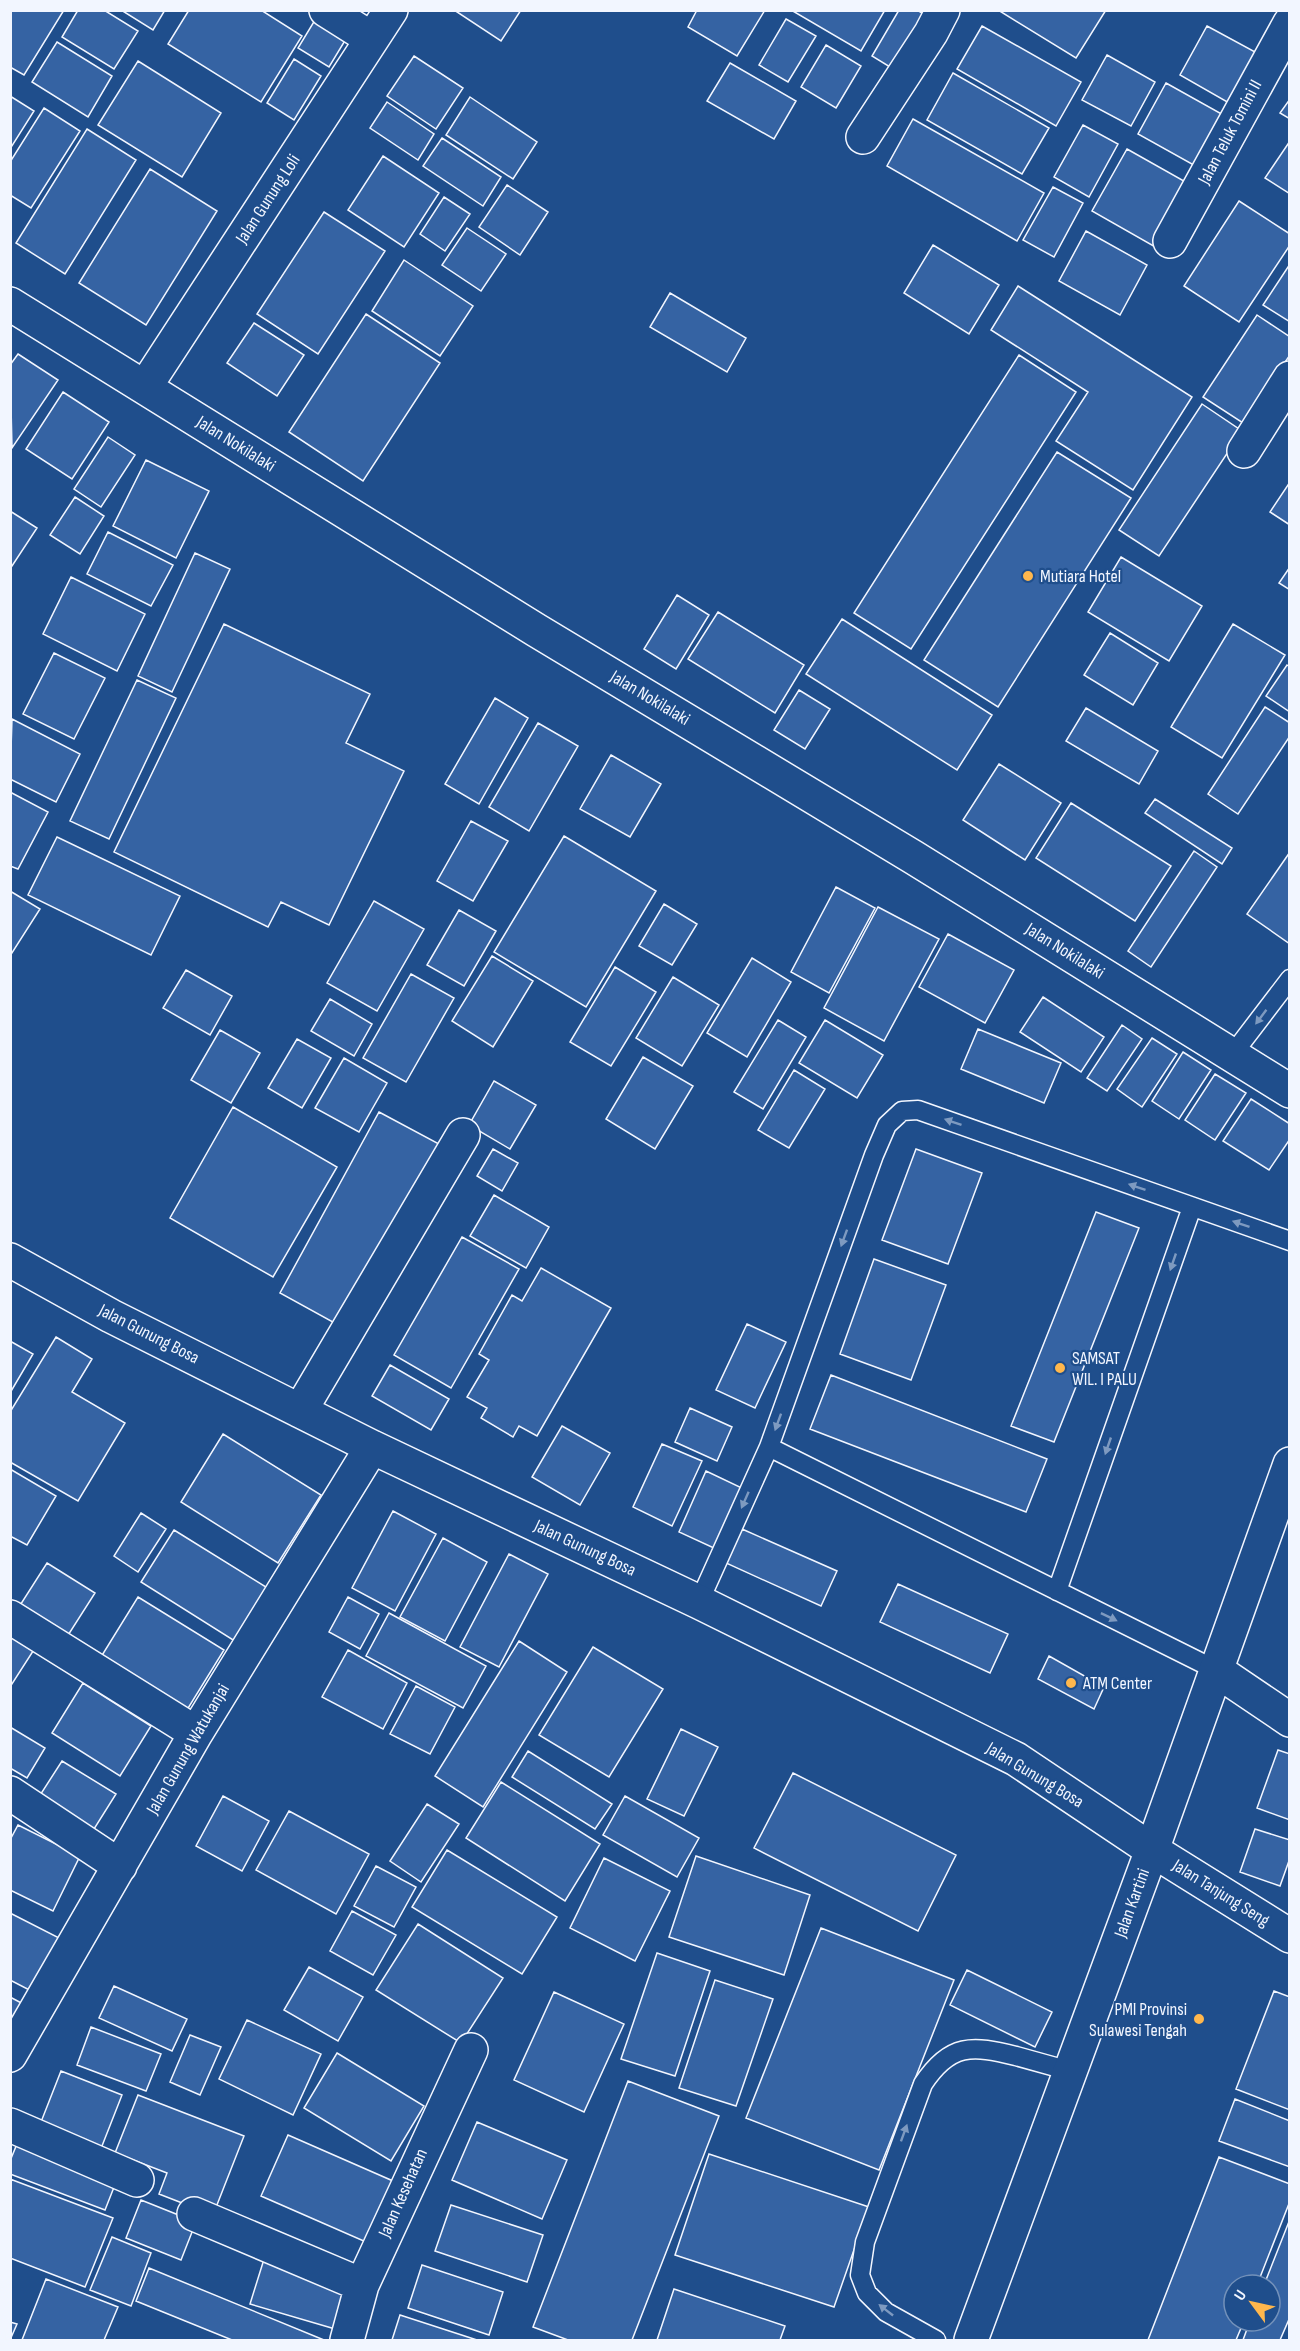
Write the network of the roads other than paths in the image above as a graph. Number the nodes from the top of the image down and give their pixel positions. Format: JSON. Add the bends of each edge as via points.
{"nodes":[{"id":1,"x":326,"y":10,"type":"edge"},
{"id":2,"x":391,"y":10,"type":"edge"},
{"id":3,"x":943,"y":10,"type":"edge"},
{"id":4,"x":1290,"y":23,"type":"edge"},
{"id":5,"x":372,"y":39,"type":"junction"},
{"id":6,"x":863,"y":136,"type":"dead end"},
{"id":7,"x":1170,"y":241,"type":"dead end"},
{"id":8,"x":10,"y":304,"type":"edge"},
{"id":9,"x":1290,"y":378,"type":"edge"},
{"id":10,"x":145,"y":387,"type":"junction"},
{"id":11,"x":1244,"y":451,"type":"dead end"},
{"id":12,"x":1290,"y":979,"type":"edge"},
{"id":13,"x":1232,"y":1055,"type":"junction"},
{"id":14,"x":1290,"y":1091,"type":"edge"},
{"id":15,"x":463,"y":1136,"type":"dead end"},
{"id":16,"x":1192,"y":1207,"type":"junction"},
{"id":17,"x":1290,"y":1241,"type":"edge"},
{"id":18,"x":10,"y":1260,"type":"edge"},
{"id":19,"x":300,"y":1411,"type":"junction"},
{"id":20,"x":372,"y":1447,"type":"junction"},
{"id":21,"x":769,"y":1447,"type":"junction"},
{"id":22,"x":1290,"y":1464,"type":"edge"},
{"id":23,"x":1057,"y":1591,"type":"junction"},
{"id":24,"x":699,"y":1602,"type":"junction"},
{"id":25,"x":10,"y":1617,"type":"edge"},
{"id":26,"x":1216,"y":1670,"type":"junction"},
{"id":27,"x":1290,"y":1720,"type":"edge"},
{"id":28,"x":196,"y":1733,"type":"junction"},
{"id":29,"x":10,"y":1793,"type":"edge"},
{"id":30,"x":1152,"y":1850,"type":"junction"},
{"id":31,"x":120,"y":1866,"type":"junction"},
{"id":32,"x":1290,"y":1936,"type":"edge"},
{"id":33,"x":471,"y":2050,"type":"dead end"},
{"id":34,"x":10,"y":2055,"type":"edge"},
{"id":35,"x":1070,"y":2071,"type":"junction"},
{"id":36,"x":10,"y":2125,"type":"edge"},
{"id":37,"x":137,"y":2180,"type":"dead end"},
{"id":38,"x":194,"y":2214,"type":"dead end"},
{"id":39,"x":362,"y":2285,"type":"junction"},
{"id":40,"x":347,"y":2340,"type":"edge"},
{"id":41,"x":936,"y":2340,"type":"edge"},
{"id":42,"x":971,"y":2340,"type":"edge"}],
"edges":[{"from":1,"to":5,"type":"street"},
{"from":2,"to":5,"type":"street","name":"Jalan Gunung Loli"},
{"from":3,"to":6,"type":"street"},
{"from":4,"to":7,"type":"street","name":"Jalan Teluk Tomini II"},
{"from":5,"to":10,"type":"street","name":"Jalan Gunung Loli"},
{"from":8,"to":10,"type":"street","name":"Jalan Nokilalaki"},
{"from":9,"to":11,"type":"street"},
{"from":10,"to":13,"type":"street","name":"Jalan Nokilalaki"},
{"from":12,"to":13,"type":"lane","one_way":true},
{"from":13,"to":14,"type":"street","name":"Jalan Nokilalaki"},
{"from":15,"to":19,"type":"street"},
{"from":17,"to":16,"type":"lane","one_way":true},
{"from":16,"to":21,"type":"lane","one_way":true,"via":[[918,1110],[902,1111],[886,1125],[873,1155]]},
{"from":16,"to":23,"type":"lane","one_way":true},
{"from":18,"to":19,"type":"street","name":"Jalan Gunung Bosa","via":[[111,1316]]},
{"from":19,"to":20,"type":"street","name":"Jalan Gunung Bosa"},
{"from":20,"to":24,"type":"street","name":"Jalan Gunung Bosa"},
{"from":20,"to":28,"type":"street","name":"Jalan Gunung Watukanjai"},
{"from":21,"to":23,"type":"lane"},
{"from":21,"to":24,"type":"lane","one_way":true},
{"from":22,"to":26,"type":"street","name":"Jalan Kartini"},
{"from":23,"to":26,"type":"lane","one_way":true},
{"from":24,"to":30,"type":"street","name":"Jalan Gunung Bosa","via":[[1016,1759]]},
{"from":25,"to":28,"type":"street"},
{"from":26,"to":27,"type":"street"},
{"from":26,"to":30,"type":"street","name":"Jalan Kartini"},
{"from":28,"to":31,"type":"street","name":"Jalan Gunung Watukanjai"},
{"from":29,"to":31,"type":"street"},
{"from":30,"to":32,"type":"street","name":"Jalan Tanjung Seng"},
{"from":30,"to":35,"type":"street","name":"Jalan Kartini"},
{"from":31,"to":34,"type":"street","name":"Jalan Gunung Watukanjai"},
{"from":33,"to":39,"type":"street","name":"Jalan Kesehatan"},
{"from":41,"to":35,"type":"lane","one_way":true,"via":[[886,2312],[867,2293],[860,2275],[865,2242],[923,2084],[935,2066],[967,2048],[983,2048]]},
{"from":35,"to":42,"type":"street","name":"Jalan Kartini"},
{"from":36,"to":37,"type":"street"},
{"from":38,"to":39,"type":"street"},
{"from":39,"to":40,"type":"street","name":"Jalan Kesehatan"}]}
